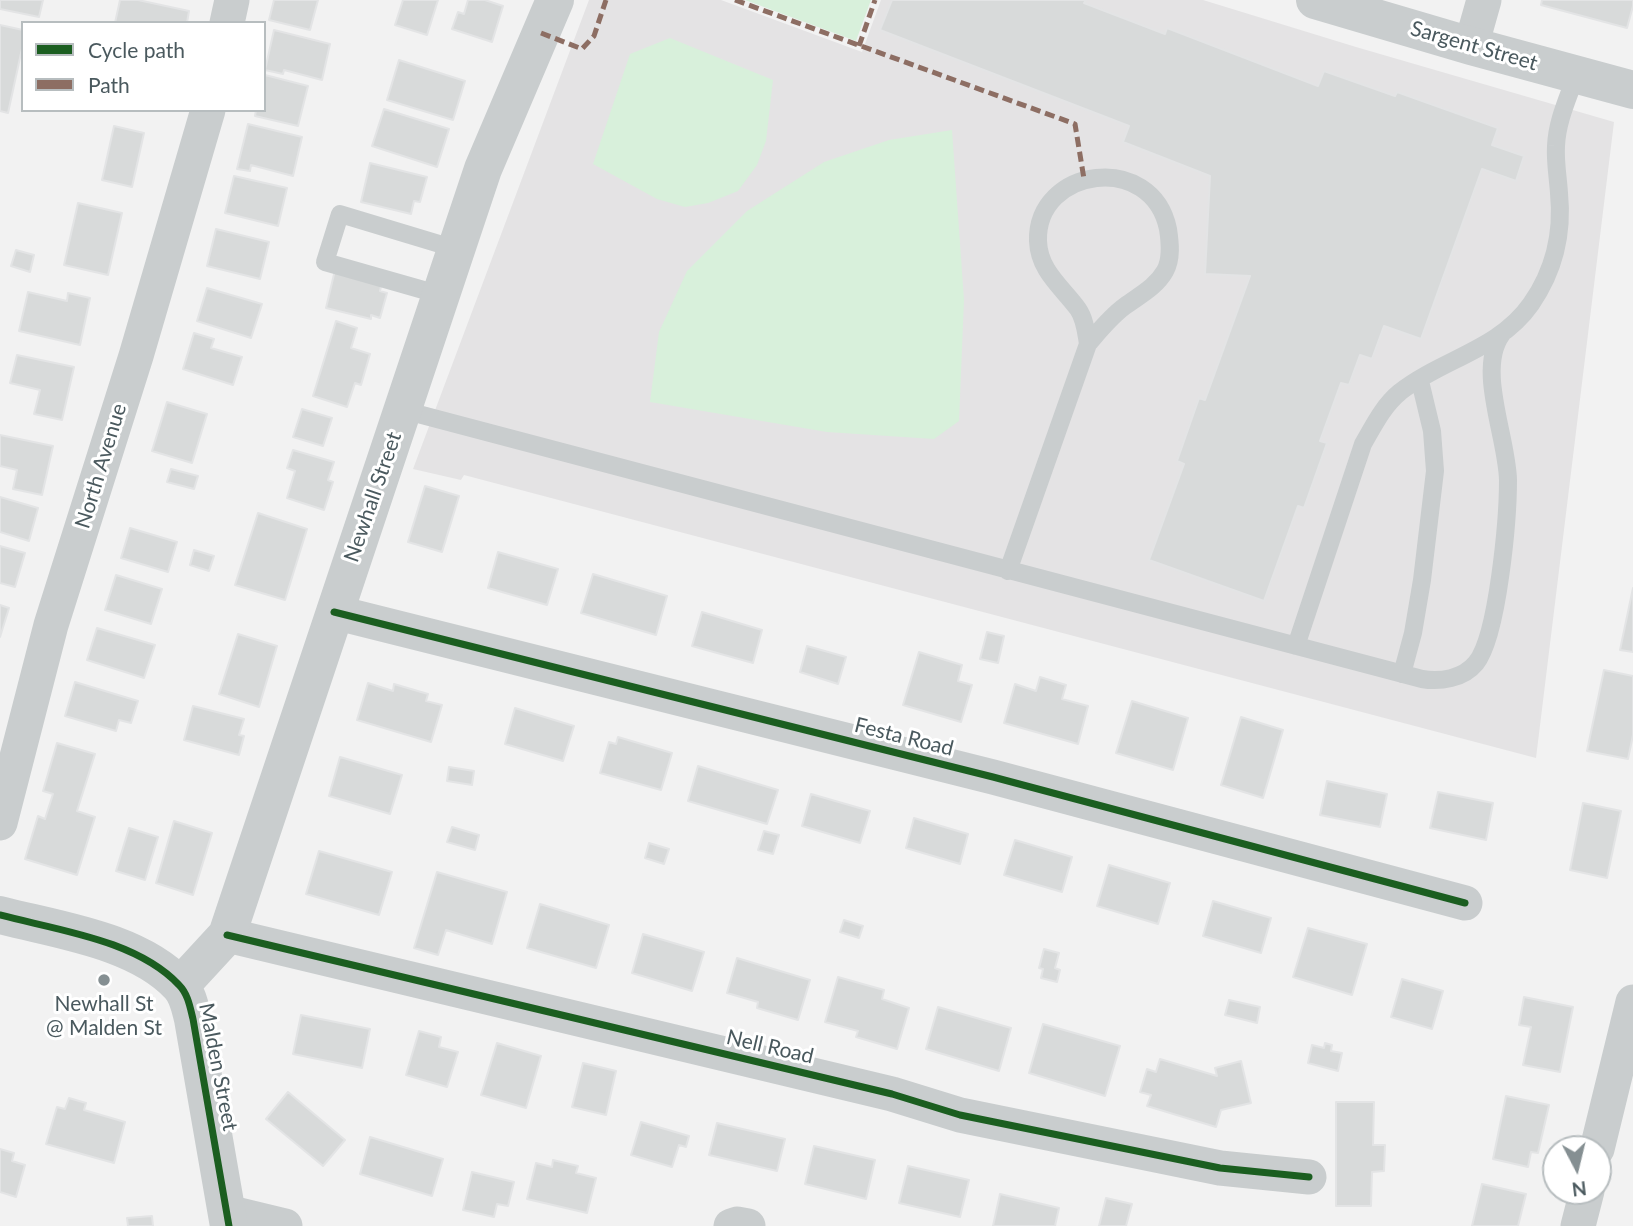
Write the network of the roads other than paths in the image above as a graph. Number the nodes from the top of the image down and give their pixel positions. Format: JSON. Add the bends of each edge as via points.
{"nodes":[{"id":1,"x":232,"y":0,"type":"edge"},
{"id":2,"x":555,"y":0,"type":"edge"},
{"id":3,"x":1315,"y":0,"type":"edge"},
{"id":4,"x":1484,"y":0,"type":"edge"},
{"id":5,"x":227,"y":21,"type":"edge"},
{"id":6,"x":1471,"y":46,"type":"junction"},
{"id":7,"x":1577,"y":75,"type":"junction"},
{"id":8,"x":1633,"y":90,"type":"edge"},
{"id":9,"x":207,"y":112,"type":"edge"},
{"id":10,"x":456,"y":249,"type":"junction"},
{"id":11,"x":440,"y":295,"type":"junction"},
{"id":12,"x":1502,"y":334,"type":"junction"},
{"id":13,"x":1088,"y":344,"type":"junction"},
{"id":14,"x":1420,"y":381,"type":"junction"},
{"id":15,"x":403,"y":410,"type":"junction"},
{"id":16,"x":1007,"y":571,"type":"junction"},
{"id":17,"x":334,"y":612,"type":"junction"},
{"id":18,"x":1296,"y":646,"type":"junction"},
{"id":19,"x":1402,"y":674,"type":"junction"},
{"id":20,"x":0,"y":823,"type":"edge"},
{"id":21,"x":1465,"y":903,"type":"dead end"},
{"id":22,"x":0,"y":915,"type":"edge"},
{"id":23,"x":227,"y":935,"type":"junction"},
{"id":24,"x":180,"y":986,"type":"junction"},
{"id":25,"x":1633,"y":1002,"type":"edge"},
{"id":26,"x":1600,"y":1135,"type":"edge"},
{"id":27,"x":1309,"y":1177,"type":"dead end"},
{"id":28,"x":1583,"y":1205,"type":"edge"},
{"id":29,"x":228,"y":1219,"type":"edge"},
{"id":30,"x":285,"y":1226,"type":"edge"},
{"id":31,"x":731,"y":1226,"type":"edge"},
{"id":32,"x":748,"y":1226,"type":"edge"},
{"id":33,"x":1578,"y":1226,"type":"edge"}],
"edges":[{"from":1,"to":5,"type":"street"},
{"from":2,"to":10,"type":"street","name":"Newhall Street","via":[[483,169]]},
{"from":3,"to":6,"type":"street","name":"Sargent Street"},
{"from":4,"to":6,"type":"street"},
{"from":6,"to":7,"type":"street","name":"Sargent Street"},
{"from":7,"to":8,"type":"street","name":"Sargent Street"},
{"from":7,"to":12,"type":"lane","via":[[1559,122],[1556,146],[1560,223],[1555,259],[1531,304]]},
{"from":9,"to":20,"type":"street","name":"North Avenue","via":[[51,625]]},
{"from":10,"to":11,"type":"street","name":"Newhall Street"},
{"from":10,"to":11,"type":"lane","via":[[340,214],[325,262]]},
{"from":11,"to":15,"type":"street","name":"Newhall Street"},
{"from":12,"to":14,"type":"lane"},
{"from":12,"to":19,"type":"lane","via":[[1493,350],[1490,376],[1508,479],[1491,631],[1475,666],[1460,675],[1434,681]]},
{"from":13,"to":13,"type":"lane","via":[[1084,321],[1047,271],[1038,242],[1047,209],[1058,196],[1084,179],[1107,175],[1128,180],[1157,203],[1171,245],[1166,270],[1147,292],[1105,322]]},
{"from":13,"to":16,"type":"lane"},
{"from":14,"to":18,"type":"lane","via":[[1380,413],[1363,444]]},
{"from":14,"to":19,"type":"lane","via":[[1432,431],[1435,471],[1420,593]]},
{"from":15,"to":16,"type":"lane"},
{"from":15,"to":17,"type":"street","name":"Newhall Street"},
{"from":16,"to":18,"type":"lane"},
{"from":17,"to":21,"type":"street","name":"Festa Road","via":[[992,777]]},
{"from":17,"to":23,"type":"street","name":"Newhall Street"},
{"from":18,"to":19,"type":"lane"},
{"from":22,"to":24,"type":"street","name":"Malden Street","via":[[129,951],[150,961]]},
{"from":23,"to":24,"type":"street","name":"Newhall Street"},
{"from":23,"to":27,"type":"street","name":"Nell Road","via":[[892,1094],[960,1115],[1220,1168]]},
{"from":24,"to":29,"type":"street","name":"Malden Street","via":[[193,1019]]},
{"from":25,"to":26,"type":"street"},
{"from":28,"to":33,"type":"street"},
{"from":29,"to":30,"type":"street"},
{"from":31,"to":32,"type":"street"}]}
